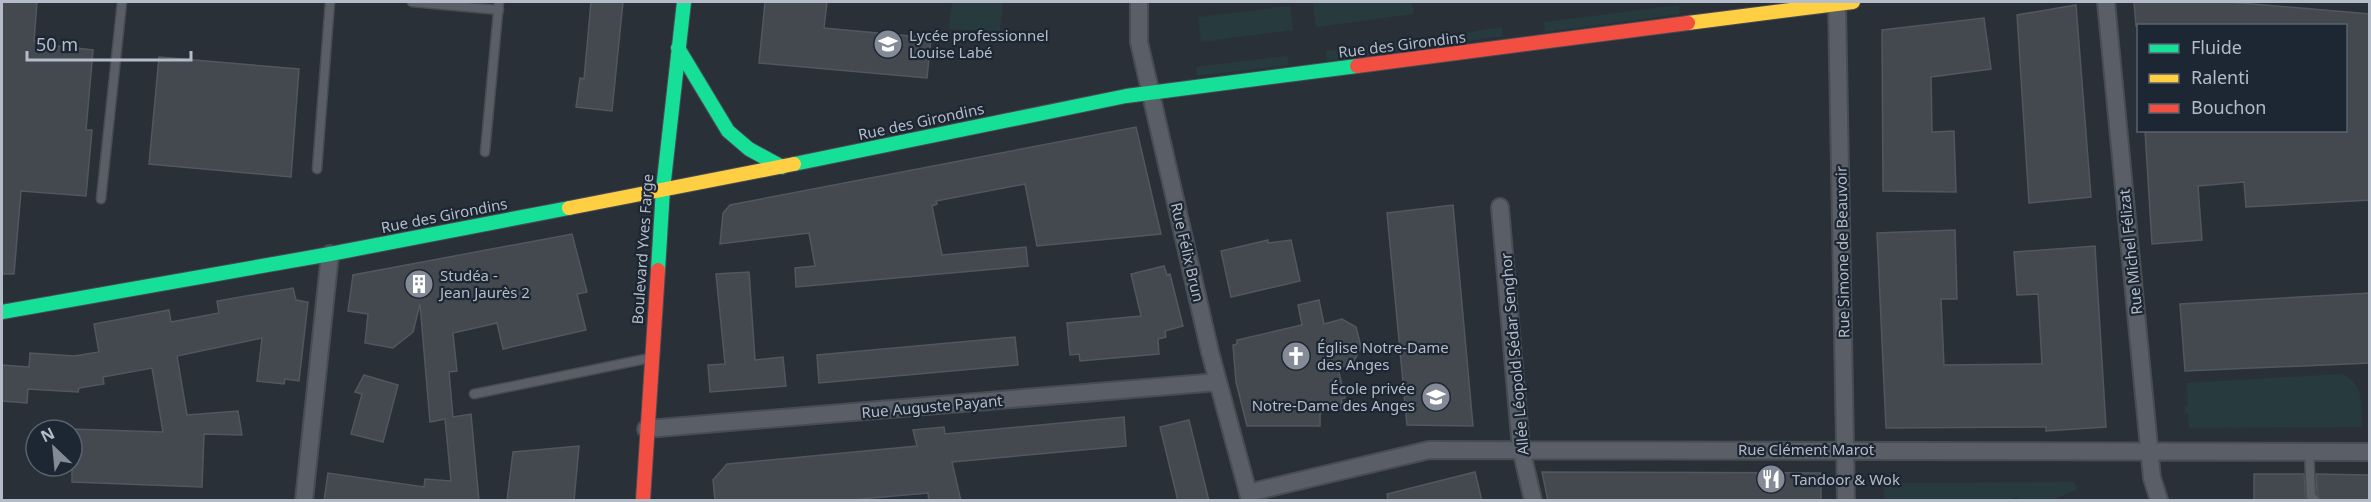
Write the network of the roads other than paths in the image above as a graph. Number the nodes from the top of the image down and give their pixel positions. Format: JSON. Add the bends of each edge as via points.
{"nodes":[{"id":1,"x":122,"y":2,"type":"edge"},
{"id":2,"x":330,"y":2,"type":"edge"},
{"id":3,"x":412,"y":2,"type":"edge"},
{"id":4,"x":684,"y":2,"type":"edge"},
{"id":5,"x":1139,"y":2,"type":"edge"},
{"id":6,"x":2106,"y":2,"type":"edge"},
{"id":7,"x":1845,"y":3,"type":"edge"},
{"id":8,"x":499,"y":6,"type":"edge"},
{"id":9,"x":678,"y":48,"type":"junction"},
{"id":10,"x":1152,"y":94,"type":"junction"},
{"id":11,"x":485,"y":152,"type":"dead end"},
{"id":12,"x":782,"y":167,"type":"junction"},
{"id":13,"x":317,"y":169,"type":"dead end"},
{"id":14,"x":663,"y":189,"type":"junction"},
{"id":15,"x":101,"y":199,"type":"dead end"},
{"id":16,"x":1500,"y":207,"type":"dead end"},
{"id":17,"x":330,"y":254,"type":"junction"},
{"id":18,"x":2,"y":312,"type":"edge"},
{"id":19,"x":651,"y":358,"type":"junction"},
{"id":20,"x":1218,"y":382,"type":"junction"},
{"id":21,"x":474,"y":394,"type":"dead end"},
{"id":22,"x":646,"y":429,"type":"junction"},
{"id":23,"x":1521,"y":449,"type":"junction"},
{"id":24,"x":1846,"y":449,"type":"junction"},
{"id":25,"x":2151,"y":451,"type":"junction"},
{"id":26,"x":2309,"y":451,"type":"junction"},
{"id":27,"x":2370,"y":452,"type":"edge"},
{"id":28,"x":1249,"y":497,"type":"edge"},
{"id":29,"x":304,"y":501,"type":"edge"},
{"id":30,"x":643,"y":501,"type":"edge"},
{"id":31,"x":1533,"y":501,"type":"edge"},
{"id":32,"x":1846,"y":501,"type":"edge"},
{"id":33,"x":2159,"y":501,"type":"edge"},
{"id":34,"x":2315,"y":501,"type":"edge"}],
"edges":[{"from":1,"to":15,"type":"lane"},
{"from":2,"to":13,"type":"lane"},
{"from":3,"to":8,"type":"lane"},
{"from":4,"to":9,"type":"street","name":"Boulevard Yves Farge"},
{"from":5,"to":10,"type":"street","name":"Rue Félix Brun","via":[[1139,42]]},
{"from":6,"to":25,"type":"street","name":"Rue Michel Félizat"},
{"from":7,"to":10,"type":"street","name":"Rue des Girondins"},
{"from":7,"to":24,"type":"street","name":"Rue Simone de Beauvoir"},
{"from":8,"to":11,"type":"lane"},
{"from":9,"to":12,"type":"street","via":[[728,131],[749,149]]},
{"from":9,"to":14,"type":"street","name":"Boulevard Yves Farge"},
{"from":10,"to":12,"type":"street","name":"Rue des Girondins","via":[[1126,96]]},
{"from":10,"to":20,"type":"street","name":"Rue Félix Brun"},
{"from":12,"to":14,"type":"street","name":"Rue des Girondins"},
{"from":14,"to":17,"type":"street","name":"Rue des Girondins"},
{"from":14,"to":19,"type":"street","name":"Boulevard Yves Farge"},
{"from":16,"to":23,"type":"street","name":"Allée Léopold Sédar Senghor"},
{"from":17,"to":18,"type":"street","name":"Rue des Girondins"},
{"from":17,"to":29,"type":"street"},
{"from":19,"to":21,"type":"lane"},
{"from":19,"to":22,"type":"street","name":"Boulevard Yves Farge"},
{"from":20,"to":22,"type":"street","name":"Rue Auguste Payant"},
{"from":20,"to":28,"type":"street","name":"Rue Félix Brun"},
{"from":22,"to":30,"type":"street","name":"Boulevard Yves Farge"},
{"from":23,"to":24,"type":"street","name":"Rue Clément Marot"},
{"from":23,"to":28,"type":"street","name":"Rue Clément Marot","via":[[1429,450]]},
{"from":23,"to":31,"type":"street","name":"Allée Léopold Sédar Senghor"},
{"from":24,"to":25,"type":"street","name":"Rue Clément Marot"},
{"from":24,"to":32,"type":"street","name":"Rue Simone de Beauvoir"},
{"from":25,"to":26,"type":"street","name":"Rue Clément Marot"},
{"from":25,"to":33,"type":"street","name":"Rue Michel Félizat","via":[[2152,478]]},
{"from":26,"to":27,"type":"street","name":"Rue Clément Marot"},
{"from":26,"to":34,"type":"lane","via":[[2311,496]]}]}
